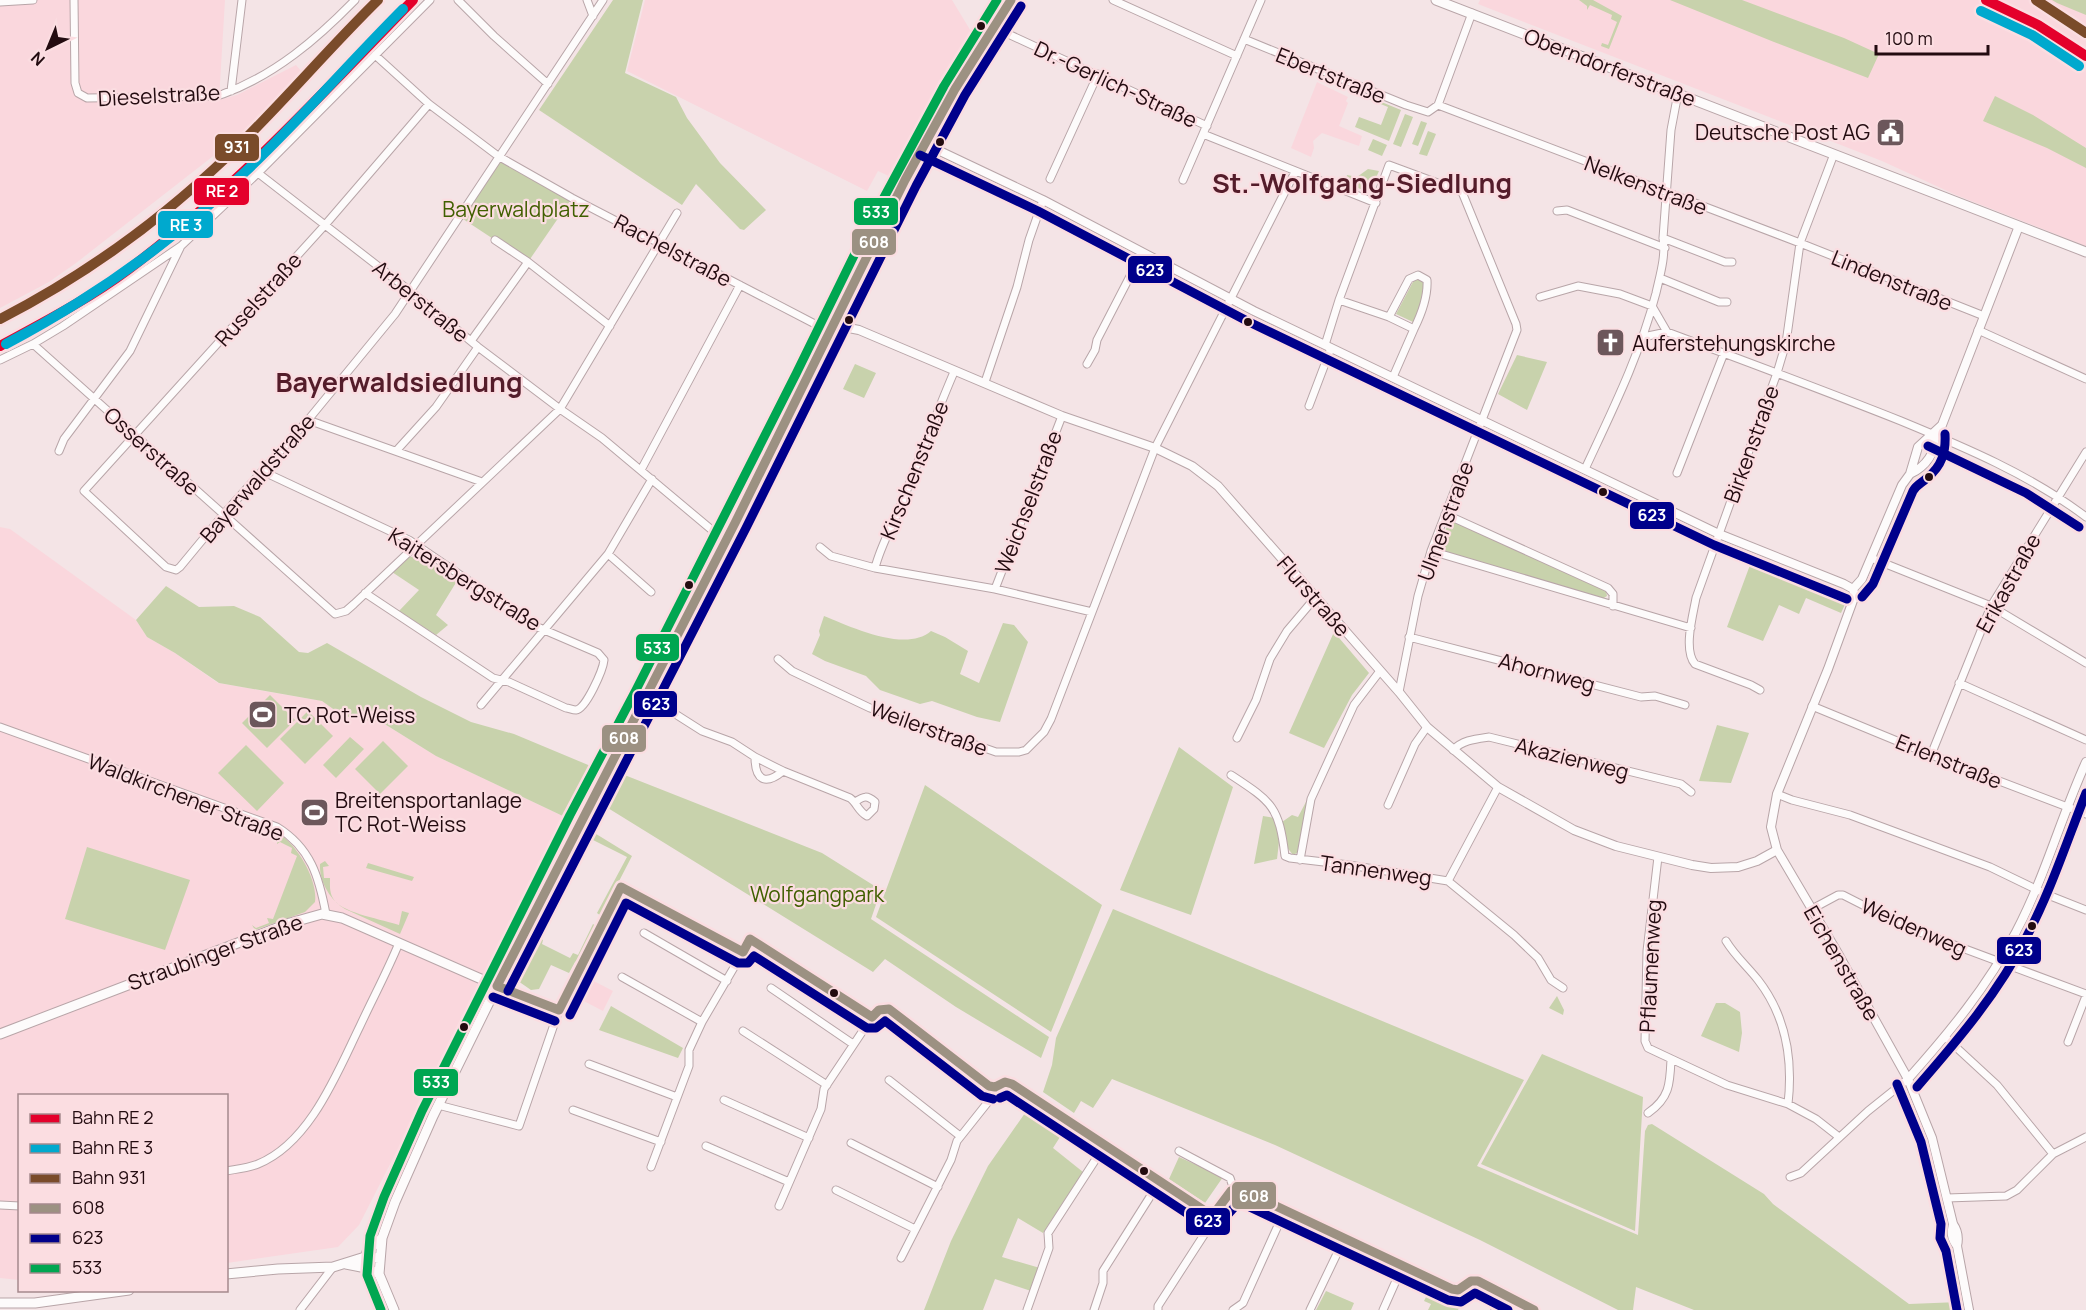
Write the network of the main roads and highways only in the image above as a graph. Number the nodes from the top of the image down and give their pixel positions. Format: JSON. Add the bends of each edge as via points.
{"nodes":[{"id":1,"x":1011,"y":0,"type":"edge"},
{"id":2,"x":1436,"y":0,"type":"edge"},
{"id":3,"x":2086,"y":252,"type":"edge"},
{"id":4,"x":497,"y":986,"type":"junction"},
{"id":5,"x":0,"y":1034,"type":"edge"},
{"id":6,"x":382,"y":1238,"type":"junction"},
{"id":7,"x":365,"y":1257,"type":"junction"},
{"id":8,"x":379,"y":1258,"type":"junction"},
{"id":9,"x":343,"y":1264,"type":"junction"},
{"id":10,"x":228,"y":1274,"type":"edge"},
{"id":11,"x":379,"y":1274,"type":"junction"},
{"id":12,"x":115,"y":1292,"type":"edge"},
{"id":13,"x":0,"y":1303,"type":"edge"},
{"id":14,"x":394,"y":1310,"type":"edge"}],
"edges":[{"from":1,"to":4,"type":"main road","via":[[925,144],[864,258],[807,380]]},
{"from":2,"to":3,"type":"main road","name":"Oberndorferstraße"},
{"from":4,"to":5,"type":"main road","name":"Straubinger Straße","via":[[326,914],[250,938]]},
{"from":4,"to":6,"type":"main road","via":[[438,1105]]},
{"from":6,"to":7,"type":"main road"},
{"from":6,"to":8,"type":"main road"},
{"from":7,"to":8,"type":"main road"},
{"from":7,"to":9,"type":"main road"},
{"from":8,"to":11,"type":"main road"},
{"from":9,"to":10,"type":"main road"},
{"from":9,"to":11,"type":"main road"},
{"from":11,"to":14,"type":"main road"},
{"from":12,"to":13,"type":"main road","via":[[35,1303]]}]}
